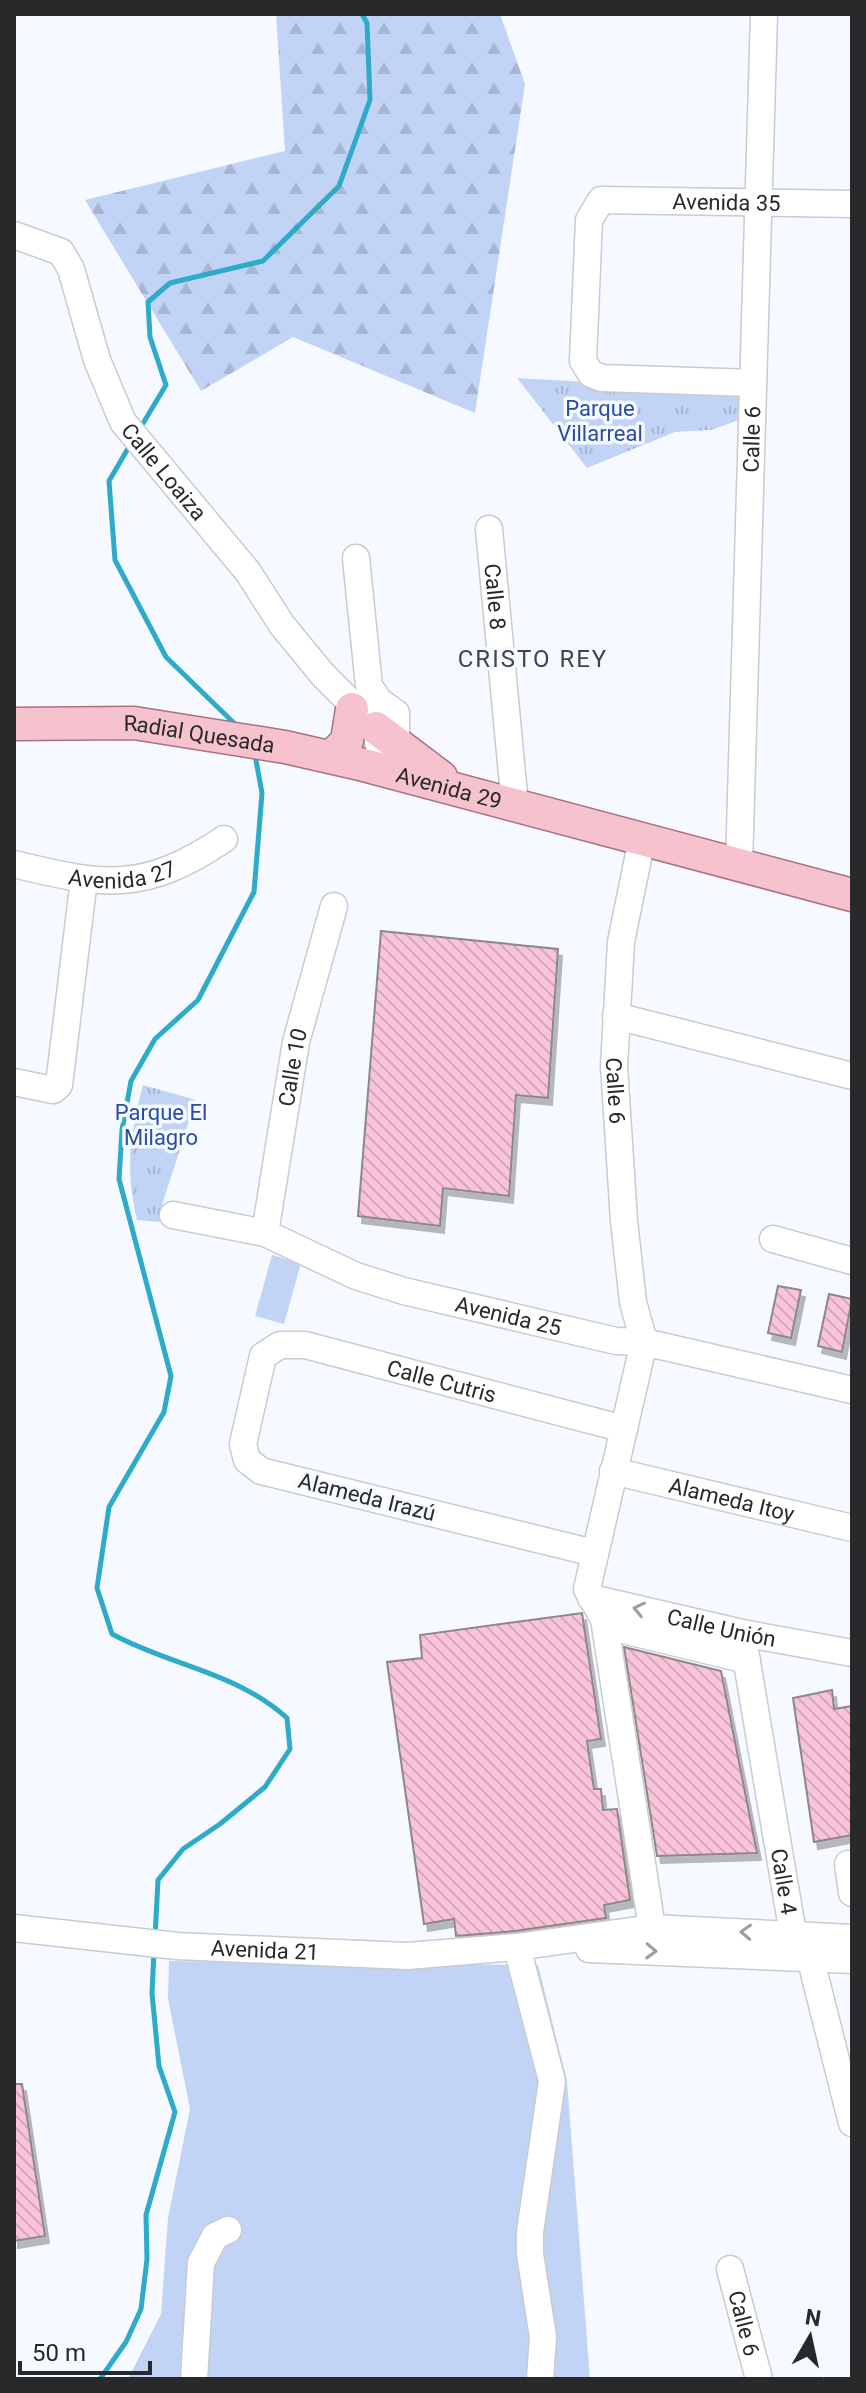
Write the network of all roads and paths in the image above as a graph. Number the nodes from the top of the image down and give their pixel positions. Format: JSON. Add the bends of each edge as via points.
{"nodes":[{"id":1,"x":764,"y":14,"type":"edge"},
{"id":2,"x":759,"y":202,"type":"junction"},
{"id":3,"x":852,"y":204,"type":"edge"},
{"id":4,"x":14,"y":235,"type":"edge"},
{"id":5,"x":753,"y":383,"type":"junction"},
{"id":6,"x":489,"y":529,"type":"dead end"},
{"id":7,"x":356,"y":558,"type":"dead end"},
{"id":8,"x":14,"y":724,"type":"edge"},
{"id":9,"x":370,"y":736,"type":"junction"},
{"id":10,"x":331,"y":757,"type":"junction"},
{"id":11,"x":515,"y":806,"type":"junction"},
{"id":12,"x":224,"y":839,"type":"dead end"},
{"id":13,"x":642,"y":839,"type":"junction"},
{"id":14,"x":14,"y":864,"type":"edge"},
{"id":15,"x":739,"y":865,"type":"junction"},
{"id":16,"x":84,"y":879,"type":"junction"},
{"id":17,"x":852,"y":895,"type":"edge"},
{"id":18,"x":334,"y":906,"type":"dead end"},
{"id":19,"x":616,"y":1016,"type":"junction"},
{"id":20,"x":852,"y":1076,"type":"edge"},
{"id":21,"x":14,"y":1082,"type":"edge"},
{"id":22,"x":173,"y":1215,"type":"dead end"},
{"id":23,"x":265,"y":1233,"type":"junction"},
{"id":24,"x":773,"y":1239,"type":"dead end"},
{"id":25,"x":852,"y":1261,"type":"edge"},
{"id":26,"x":644,"y":1342,"type":"junction"},
{"id":27,"x":263,"y":1356,"type":"joint"},
{"id":28,"x":852,"y":1390,"type":"edge"},
{"id":29,"x":624,"y":1429,"type":"junction"},
{"id":30,"x":613,"y":1471,"type":"junction"},
{"id":31,"x":852,"y":1528,"type":"edge"},
{"id":32,"x":594,"y":1553,"type":"junction"},
{"id":33,"x":598,"y":1608,"type":"junction"},
{"id":34,"x":742,"y":1633,"type":"junction"},
{"id":35,"x":852,"y":1653,"type":"edge"},
{"id":36,"x":747,"y":1660,"type":"junction"},
{"id":37,"x":844,"y":1864,"type":"edge"},
{"id":38,"x":852,"y":1893,"type":"edge"},
{"id":39,"x":14,"y":1928,"type":"edge"},
{"id":40,"x":652,"y":1928,"type":"junction"},
{"id":41,"x":793,"y":1934,"type":"junction"},
{"id":42,"x":852,"y":1938,"type":"edge"},
{"id":43,"x":517,"y":1947,"type":"junction"},
{"id":44,"x":810,"y":1957,"type":"junction"},
{"id":45,"x":852,"y":1960,"type":"edge"},
{"id":46,"x":852,"y":2123,"type":"edge"},
{"id":47,"x":228,"y":2230,"type":"dead end"},
{"id":48,"x":730,"y":2269,"type":"dead end"},
{"id":49,"x":194,"y":2379,"type":"edge"},
{"id":50,"x":540,"y":2379,"type":"edge"},
{"id":51,"x":759,"y":2379,"type":"edge"}],
"edges":[{"from":1,"to":2,"type":"street","name":"Calle 6"},
{"from":2,"to":3,"type":"street","name":"Avenida 35"},
{"from":2,"to":5,"type":"street","name":"Calle 6"},
{"from":2,"to":5,"type":"street","name":"Avenida 35","via":[[601,200],[589,220],[583,361],[591,374],[602,378]]},
{"from":4,"to":9,"type":"street","name":"Calle Loaiza","via":[[61,252],[123,422],[248,572],[282,625]]},
{"from":5,"to":15,"type":"street","name":"Calle 6"},
{"from":6,"to":11,"type":"street","name":"Calle 8"},
{"from":7,"to":9,"type":"street","via":[[369,686],[396,713]]},
{"from":8,"to":10,"type":"main road","name":"Radial Quesada","via":[[134,723]]},
{"from":9,"to":10,"type":"main road","name":"Radial Quesada"},
{"from":9,"to":10,"type":"main road","via":[[347,741]]},
{"from":9,"to":11,"type":"main road","name":"Avenida 29","via":[[479,797]]},
{"from":11,"to":13,"type":"main road"},
{"from":12,"to":16,"type":"street","name":"Avenida 27","via":[[153,877]]},
{"from":13,"to":15,"type":"main road"},
{"from":13,"to":19,"type":"street","name":"Calle 6","via":[[621,942]]},
{"from":14,"to":16,"type":"street","name":"Avenida 27"},
{"from":15,"to":17,"type":"main road"},
{"from":16,"to":21,"type":"street","via":[[59,1085],[53,1090]]},
{"from":18,"to":23,"type":"street","name":"Calle 10","via":[[296,1042]]},
{"from":19,"to":20,"type":"street"},
{"from":19,"to":26,"type":"street","name":"Calle 6","via":[[624,1221],[633,1302]]},
{"from":22,"to":23,"type":"street","name":"Avenida 25"},
{"from":23,"to":26,"type":"street","name":"Avenida 25","via":[[356,1276],[404,1291],[616,1341]]},
{"from":24,"to":25,"type":"street"},
{"from":26,"to":28,"type":"street","name":"Avenida 25"},
{"from":26,"to":29,"type":"street"},
{"from":27,"to":29,"type":"street","name":"Calle Cutris","via":[[280,1345],[305,1345]]},
{"from":27,"to":32,"type":"street","name":"Alameda Irazú","via":[[243,1444],[247,1460],[261,1471]]},
{"from":29,"to":30,"type":"street"},
{"from":30,"to":31,"type":"street","name":"Alameda Itoy"},
{"from":30,"to":32,"type":"street"},
{"from":32,"to":33,"type":"street","via":[[588,1581]]},
{"from":34,"to":33,"type":"street","name":"Calle Unión","one_way":true},
{"from":33,"to":36,"type":"street","name":"Calle Unión","via":[[619,1629]]},
{"from":33,"to":40,"type":"street"},
{"from":34,"to":35,"type":"street","name":"Calle Unión"},
{"from":34,"to":36,"type":"street","name":"Calle 4"},
{"from":36,"to":41,"type":"street","name":"Calle 4"},
{"from":37,"to":38,"type":"street"},
{"from":39,"to":43,"type":"street","name":"Avenida 21","via":[[177,1946],[407,1956]]},
{"from":41,"to":40,"type":"street","name":"Avenida 21","one_way":true},
{"from":40,"to":43,"type":"street","name":"Avenida 21"},
{"from":41,"to":42,"type":"street","name":"Avenida 21"},
{"from":41,"to":44,"type":"street","name":"Calle 4"},
{"from":43,"to":44,"type":"street","name":"Avenida 21","one_way":true},
{"from":43,"to":50,"type":"street","via":[[552,2081],[530,2232],[543,2337]]},
{"from":44,"to":45,"type":"street","name":"Avenida 21"},
{"from":44,"to":46,"type":"street","name":"Calle 4"},
{"from":47,"to":49,"type":"street","via":[[215,2236],[201,2263]]},
{"from":48,"to":51,"type":"street","name":"Calle 6"}]}
